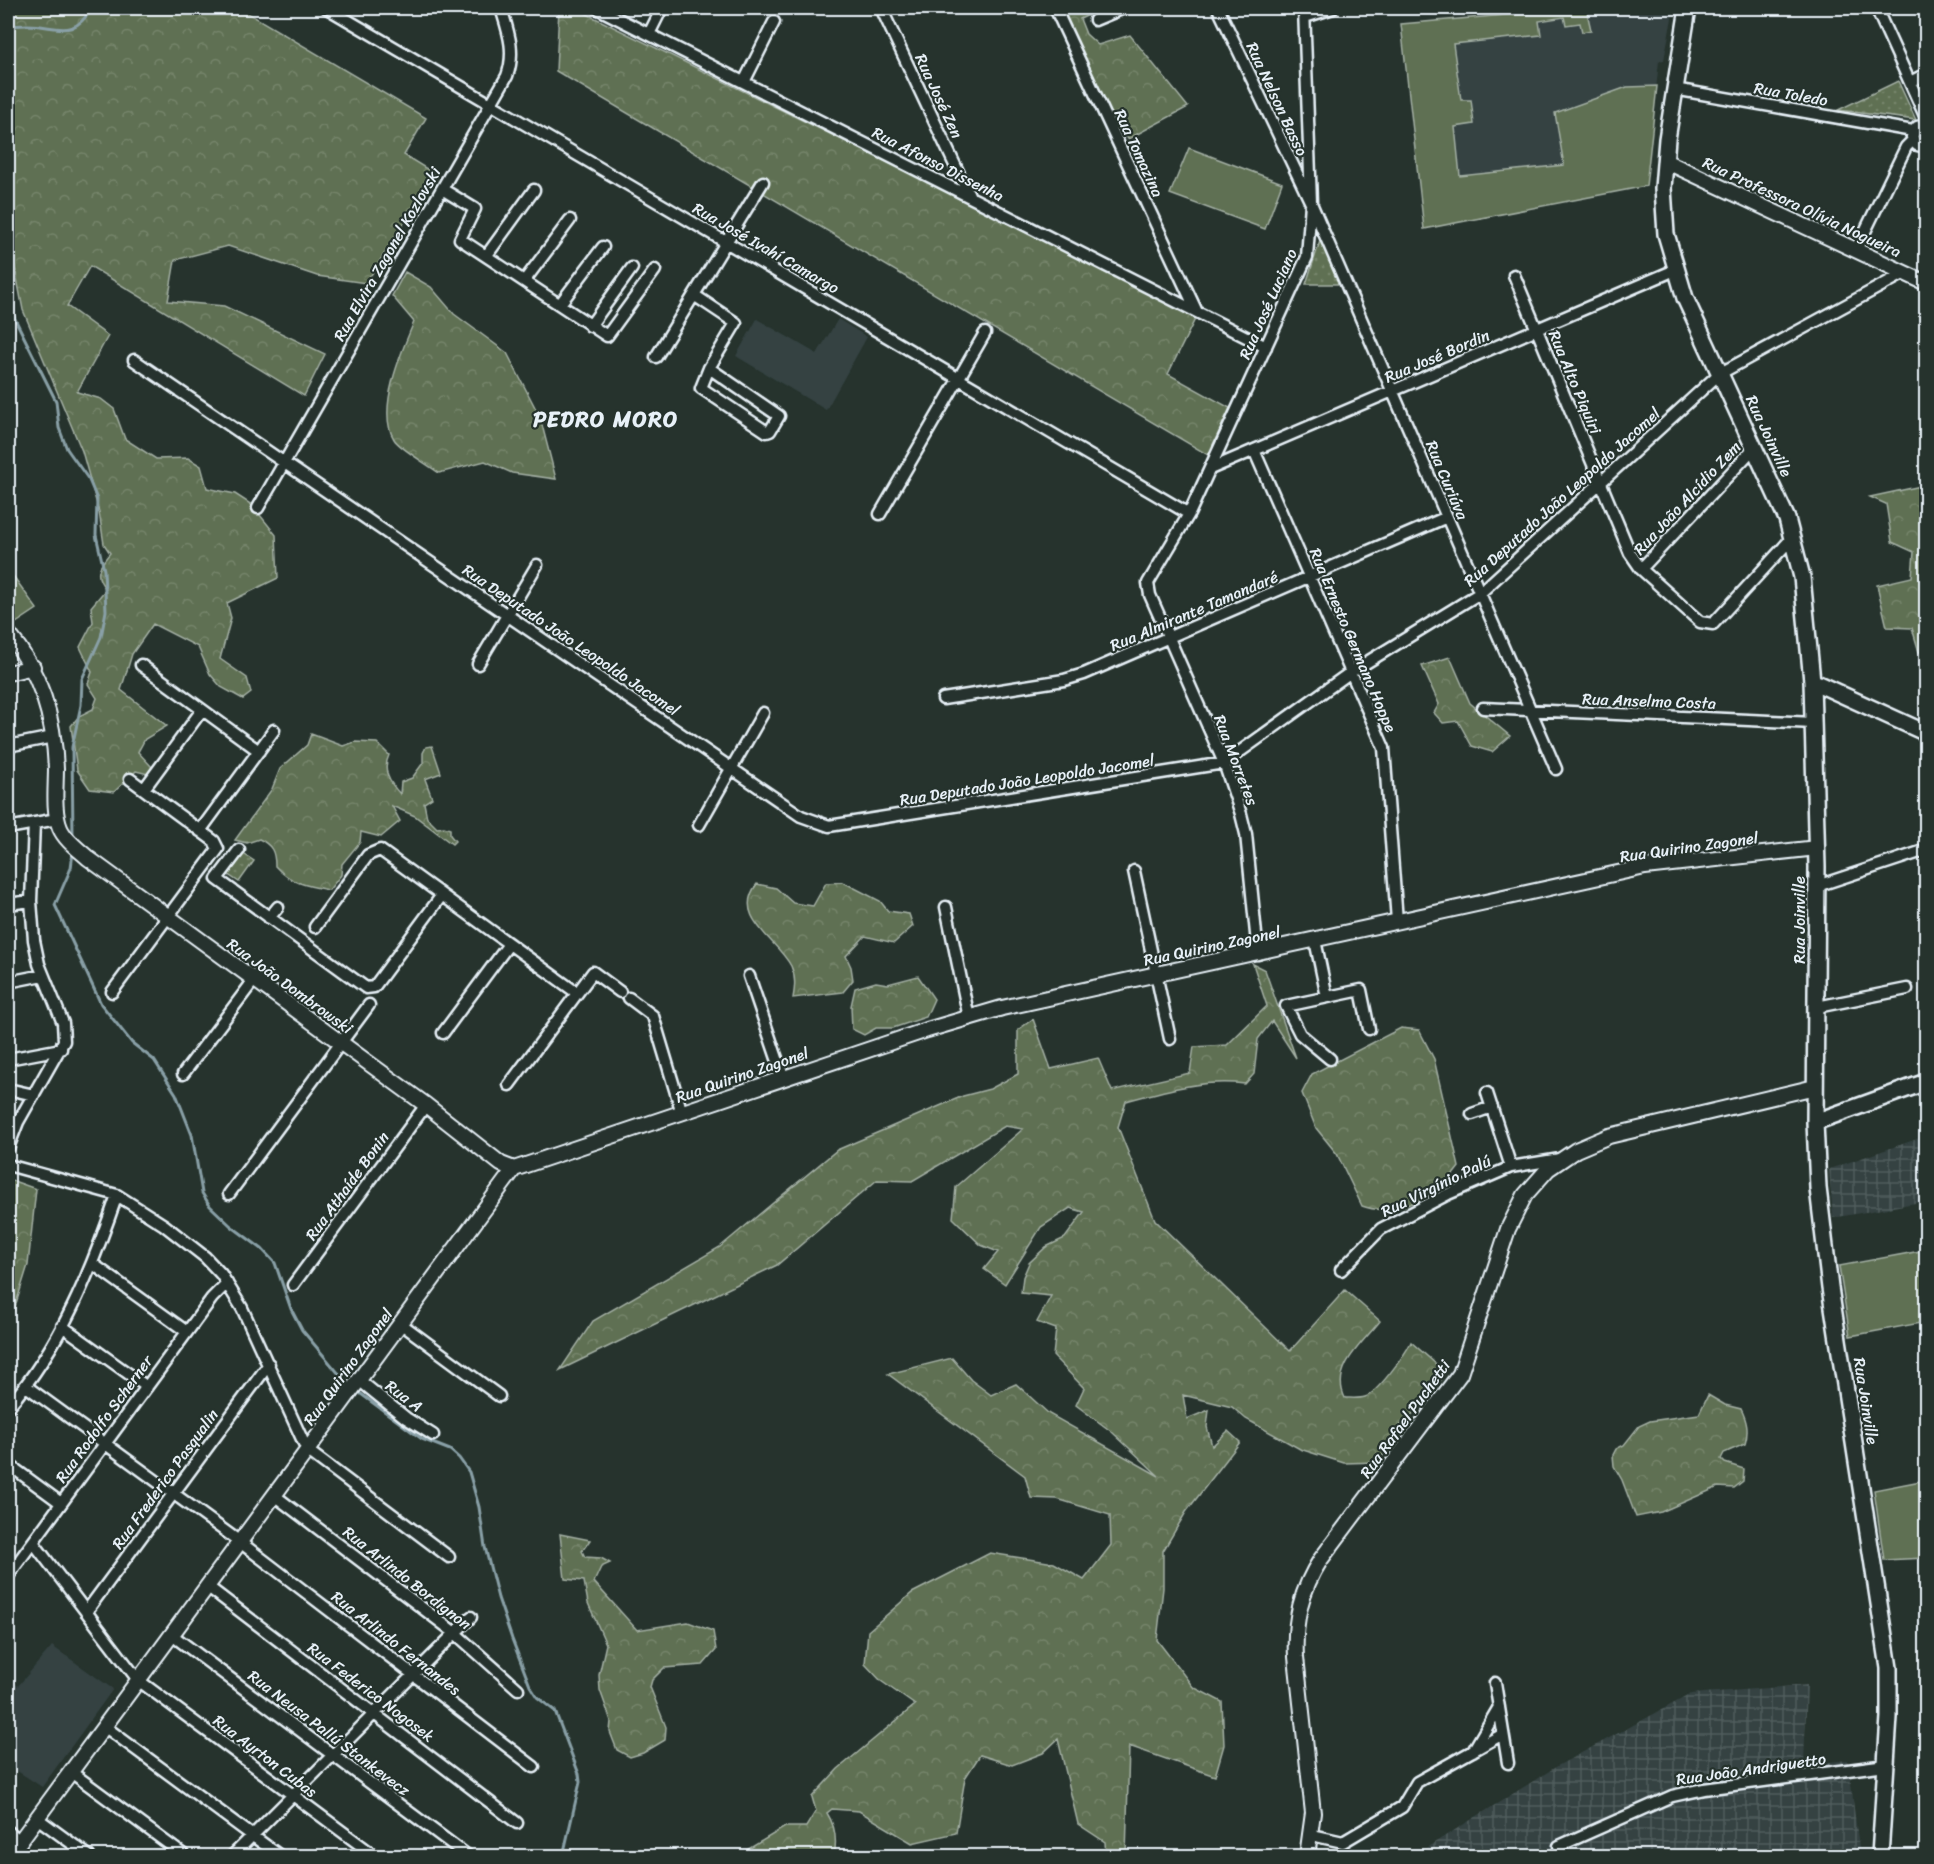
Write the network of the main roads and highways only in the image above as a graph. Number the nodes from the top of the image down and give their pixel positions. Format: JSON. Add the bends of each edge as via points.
{"nodes":[{"id":1,"x":1688,"y":8,"type":"edge"},
{"id":2,"x":1812,"y":681,"type":"junction"},
{"id":3,"x":1926,"y":733,"type":"edge"},
{"id":4,"x":1926,"y":1082,"type":"edge"},
{"id":5,"x":1815,"y":1122,"type":"junction"},
{"id":6,"x":1880,"y":1857,"type":"edge"}],
"edges":[{"from":1,"to":2,"type":"main road","name":"Rua Joinville","via":[[1665,161],[1664,215],[1675,270],[1793,537],[1805,598]]},
{"from":2,"to":3,"type":"main road"},
{"from":2,"to":5,"type":"main road","name":"Rua Joinville","via":[[1817,848]]},
{"from":4,"to":5,"type":"main road"},
{"from":5,"to":6,"type":"main road","name":"Rua Joinville","via":[[1824,1253],[1889,1668]]}]}
